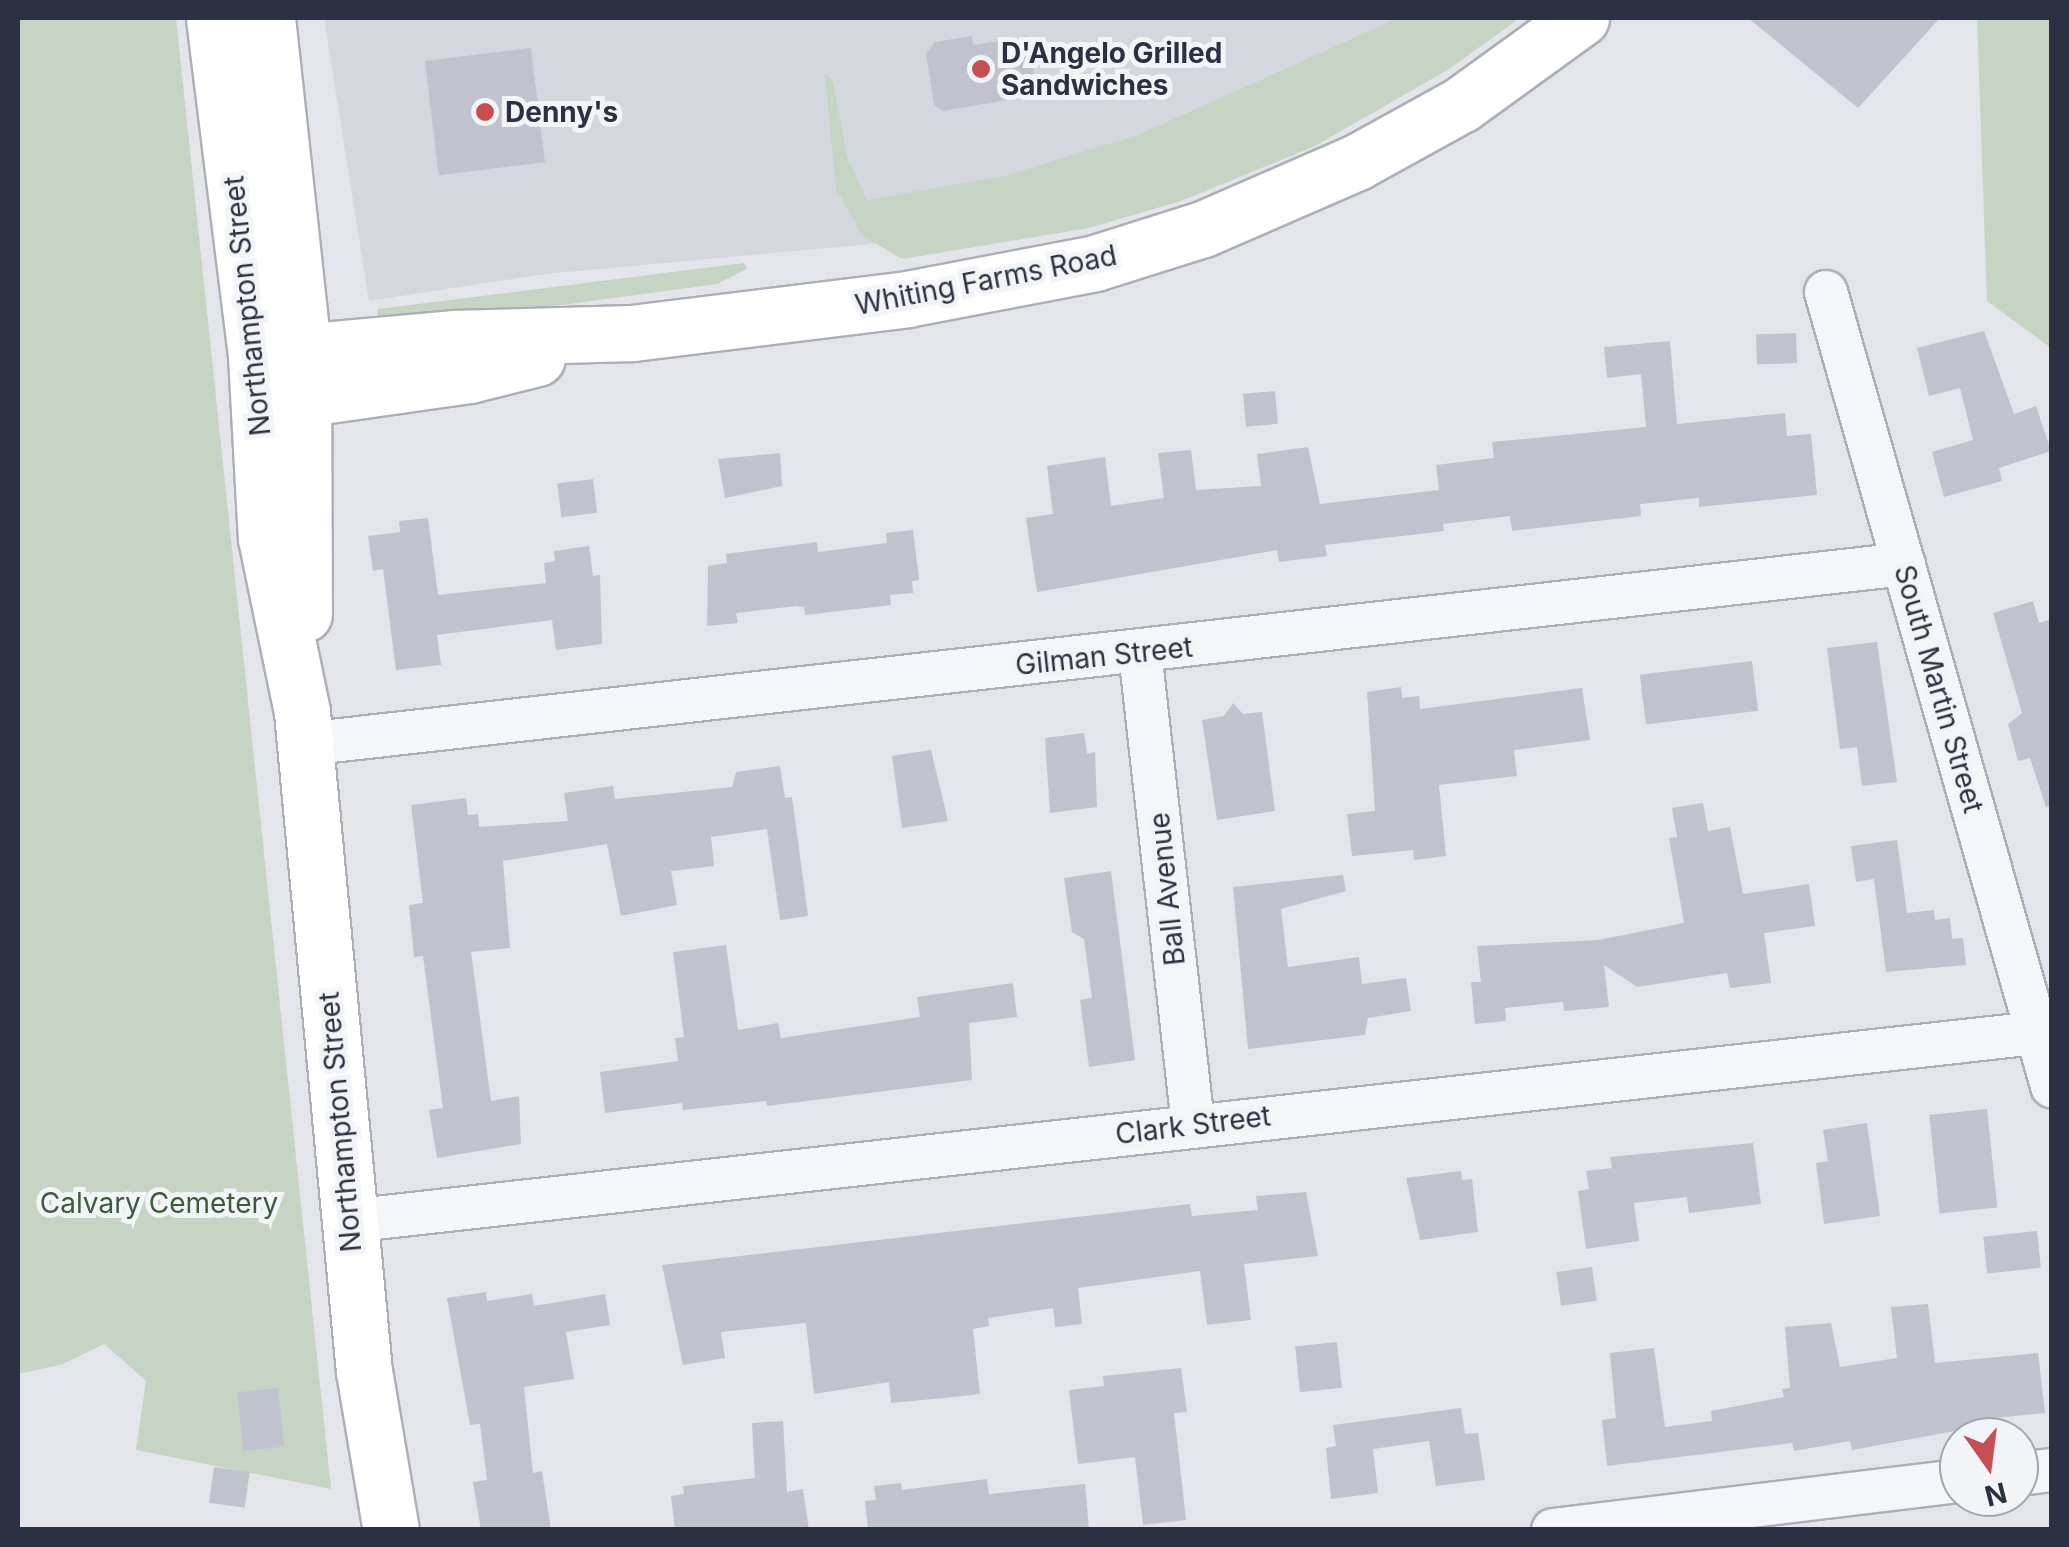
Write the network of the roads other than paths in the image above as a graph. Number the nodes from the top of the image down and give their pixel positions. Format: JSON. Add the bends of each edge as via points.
{"nodes":[{"id":1,"x":214,"y":18,"type":"edge"},
{"id":2,"x":267,"y":18,"type":"edge"},
{"id":3,"x":1581,"y":18,"type":"edge"},
{"id":4,"x":1826,"y":292,"type":"dead end"},
{"id":5,"x":281,"y":378,"type":"junction"},
{"id":6,"x":1904,"y":564,"type":"junction"},
{"id":7,"x":1140,"y":652,"type":"junction"},
{"id":8,"x":303,"y":728,"type":"junction"},
{"id":9,"x":2037,"y":1033,"type":"junction"},
{"id":10,"x":2052,"y":1086,"type":"edge"},
{"id":11,"x":1193,"y":1125,"type":"junction"},
{"id":12,"x":348,"y":1222,"type":"junction"},
{"id":13,"x":1939,"y":1482,"type":"edge"},
{"id":14,"x":390,"y":1530,"type":"edge"},
{"id":15,"x":1552,"y":1530,"type":"edge"}],
"edges":[{"from":1,"to":5,"type":"main road","name":"Northampton Street"},
{"from":2,"to":5,"type":"main road","name":"Northampton Street"},
{"from":3,"to":5,"type":"main road","name":"Whiting Farms Road","via":[[1409,136],[1306,188],[1154,246],[950,292],[632,334],[469,375]]},
{"from":4,"to":6,"type":"street","name":"South Martin Street"},
{"from":5,"to":8,"type":"main road","name":"Northampton Street"},
{"from":6,"to":7,"type":"street","name":"Gilman Street"},
{"from":6,"to":9,"type":"street","name":"South Martin Street"},
{"from":7,"to":8,"type":"street","name":"Gilman Street"},
{"from":7,"to":11,"type":"street","name":"Ball Avenue"},
{"from":8,"to":12,"type":"main road","name":"Northampton Street"},
{"from":9,"to":10,"type":"street","name":"South Martin Street"},
{"from":9,"to":11,"type":"street","name":"Clark Street"},
{"from":11,"to":12,"type":"street","name":"Clark Street"},
{"from":12,"to":14,"type":"main road","name":"Northampton Street"},
{"from":13,"to":15,"type":"street"}]}
